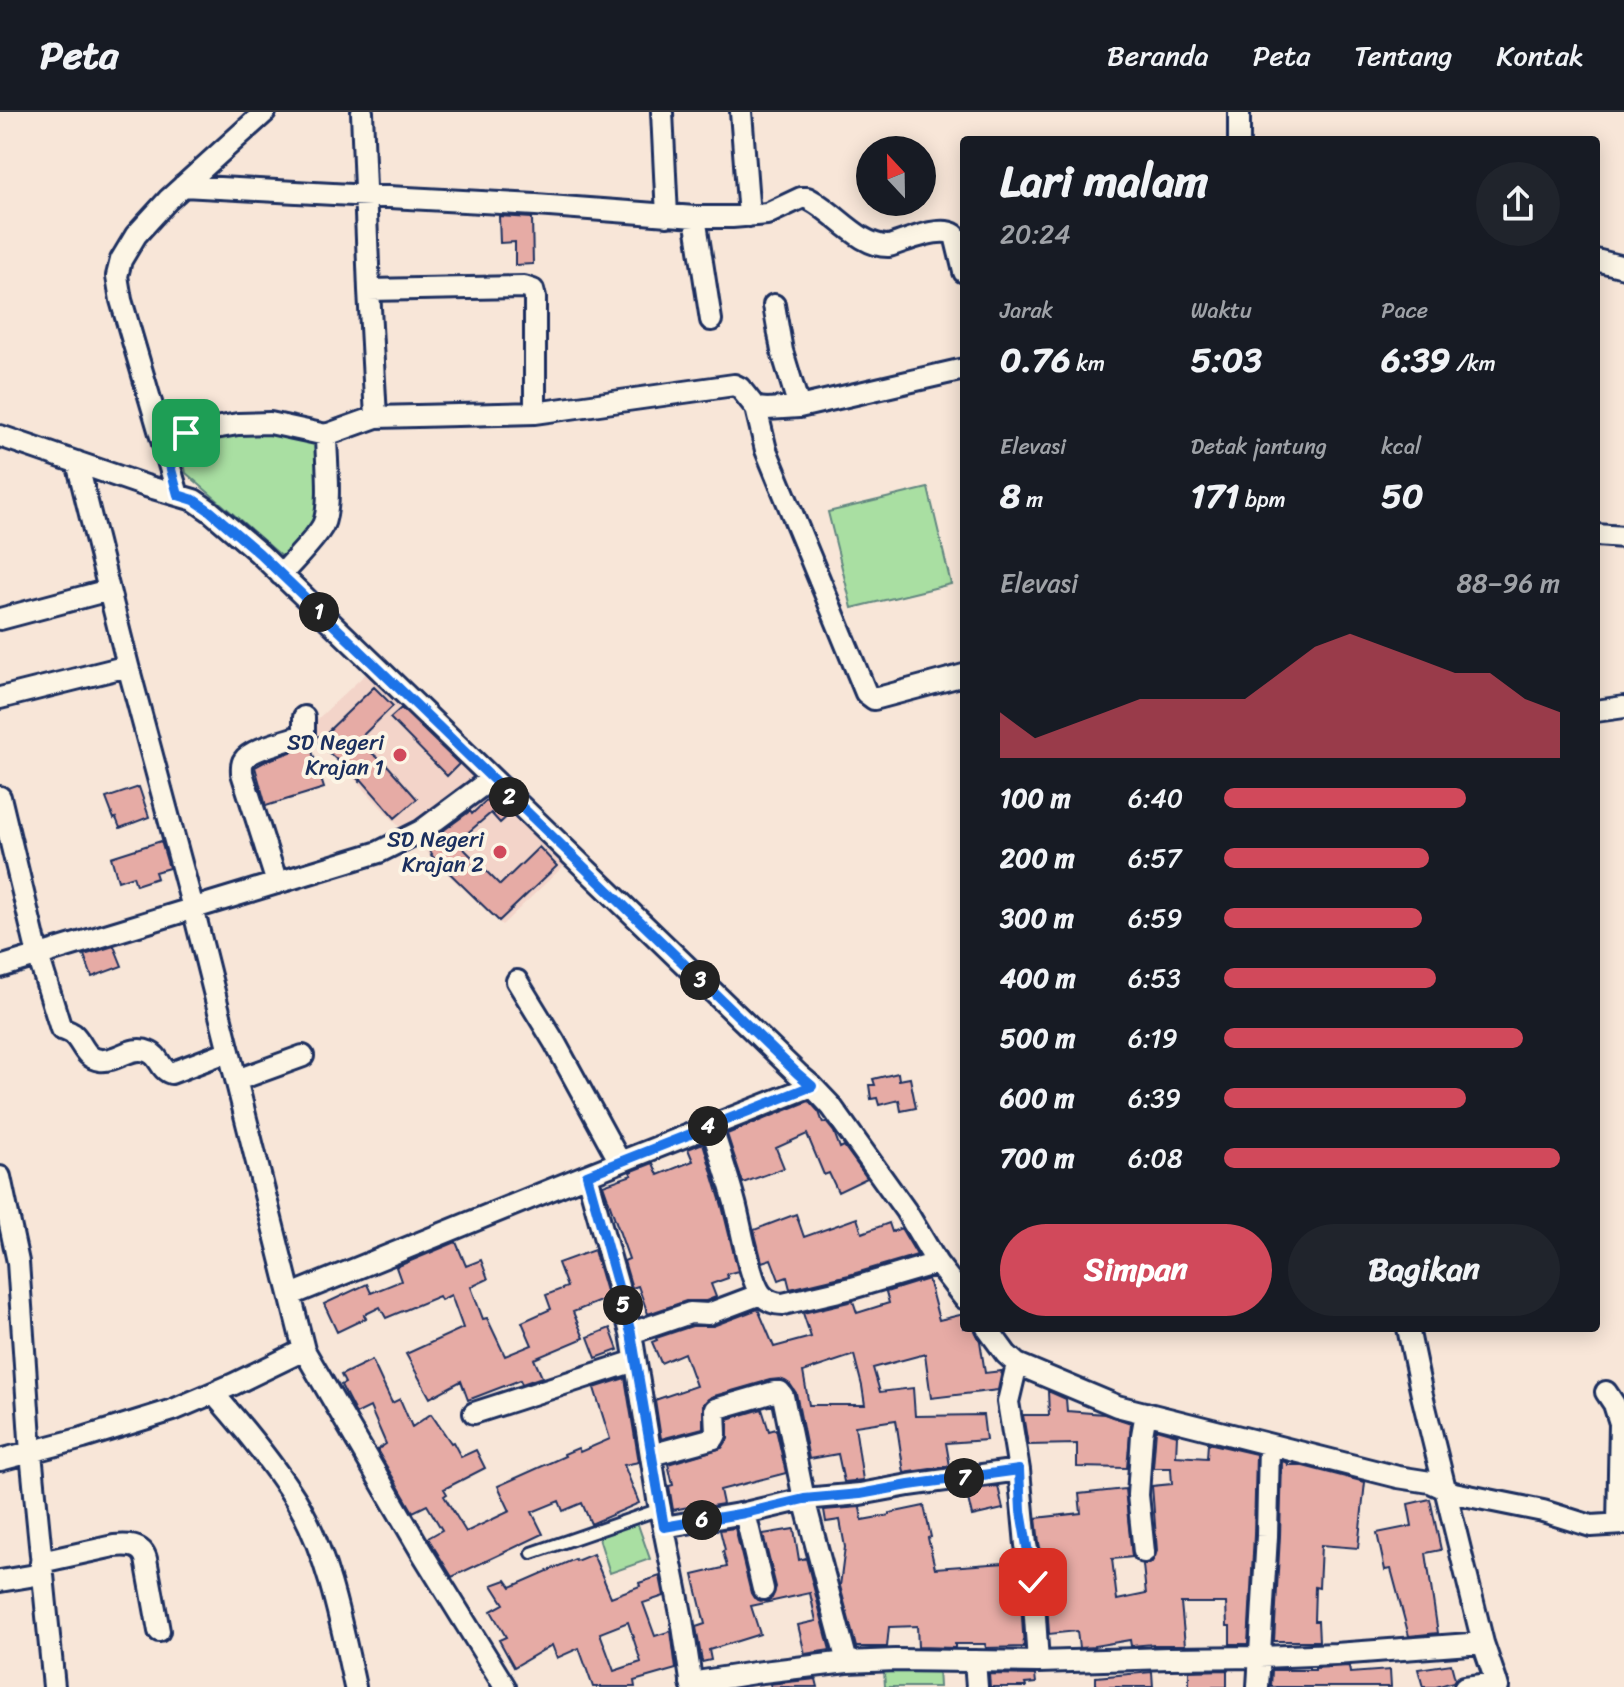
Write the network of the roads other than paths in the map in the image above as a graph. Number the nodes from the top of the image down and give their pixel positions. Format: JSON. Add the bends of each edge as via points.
{"nodes":[{"id":1,"x":265,"y":112,"type":"edge"},
{"id":2,"x":362,"y":112,"type":"edge"},
{"id":3,"x":662,"y":112,"type":"edge"},
{"id":4,"x":741,"y":112,"type":"edge"},
{"id":5,"x":1239,"y":112,"type":"edge"},
{"id":6,"x":1239,"y":136,"type":"edge"},
{"id":7,"x":183,"y":186,"type":"junction"},
{"id":8,"x":365,"y":197,"type":"junction"},
{"id":9,"x":667,"y":216,"type":"junction"},
{"id":10,"x":749,"y":216,"type":"junction"},
{"id":11,"x":695,"y":217,"type":"junction"},
{"id":12,"x":960,"y":256,"type":"edge"},
{"id":13,"x":1600,"y":261,"type":"edge"},
{"id":14,"x":1624,"y":267,"type":"edge"},
{"id":15,"x":369,"y":290,"type":"junction"},
{"id":16,"x":774,"y":305,"type":"dead end"},
{"id":17,"x":711,"y":320,"type":"dead end"},
{"id":18,"x":960,"y":370,"type":"edge"},
{"id":19,"x":799,"y":407,"type":"junction"},
{"id":20,"x":756,"y":408,"type":"junction"},
{"id":21,"x":535,"y":413,"type":"junction"},
{"id":22,"x":376,"y":417,"type":"junction"},
{"id":23,"x":326,"y":435,"type":"junction"},
{"id":24,"x":0,"y":436,"type":"edge"},
{"id":25,"x":163,"y":440,"type":"junction"},
{"id":26,"x":77,"y":462,"type":"junction"},
{"id":27,"x":178,"y":495,"type":"junction"},
{"id":28,"x":1600,"y":535,"type":"edge"},
{"id":29,"x":1624,"y":537,"type":"edge"},
{"id":30,"x":281,"y":575,"type":"junction"},
{"id":31,"x":109,"y":590,"type":"junction"},
{"id":32,"x":0,"y":619,"type":"edge"},
{"id":33,"x":128,"y":666,"type":"junction"},
{"id":34,"x":960,"y":676,"type":"edge"},
{"id":35,"x":0,"y":698,"type":"edge"},
{"id":36,"x":1624,"y":707,"type":"edge"},
{"id":37,"x":1600,"y":710,"type":"edge"},
{"id":38,"x":304,"y":717,"type":"dead end"},
{"id":39,"x":491,"y":779,"type":"junction"},
{"id":40,"x":0,"y":797,"type":"edge"},
{"id":41,"x":277,"y":883,"type":"junction"},
{"id":42,"x":193,"y":908,"type":"junction"},
{"id":43,"x":38,"y":955,"type":"junction"},
{"id":44,"x":0,"y":967,"type":"edge"},
{"id":45,"x":517,"y":981,"type":"dead end"},
{"id":46,"x":229,"y":1051,"type":"junction"},
{"id":47,"x":303,"y":1056,"type":"dead end"},
{"id":48,"x":237,"y":1080,"type":"junction"},
{"id":49,"x":812,"y":1086,"type":"junction"},
{"id":50,"x":711,"y":1125,"type":"junction"},
{"id":51,"x":620,"y":1162,"type":"junction"},
{"id":52,"x":587,"y":1175,"type":"junction"},
{"id":53,"x":0,"y":1177,"type":"edge"},
{"id":54,"x":937,"y":1263,"type":"junction"},
{"id":55,"x":960,"y":1293,"type":"edge"},
{"id":56,"x":761,"y":1294,"type":"junction"},
{"id":57,"x":291,"y":1295,"type":"junction"},
{"id":58,"x":990,"y":1332,"type":"edge"},
{"id":59,"x":1409,"y":1332,"type":"edge"},
{"id":60,"x":631,"y":1333,"type":"junction"},
{"id":61,"x":304,"y":1350,"type":"junction"},
{"id":62,"x":635,"y":1361,"type":"junction"},
{"id":63,"x":1017,"y":1364,"type":"junction"},
{"id":64,"x":1606,"y":1392,"type":"dead end"},
{"id":65,"x":213,"y":1393,"type":"junction"},
{"id":66,"x":474,"y":1413,"type":"dead end"},
{"id":67,"x":1146,"y":1413,"type":"junction"},
{"id":68,"x":1269,"y":1445,"type":"junction"},
{"id":69,"x":31,"y":1453,"type":"junction"},
{"id":70,"x":651,"y":1455,"type":"junction"},
{"id":71,"x":0,"y":1460,"type":"edge"},
{"id":72,"x":1019,"y":1470,"type":"junction"},
{"id":73,"x":1447,"y":1491,"type":"junction"},
{"id":74,"x":804,"y":1499,"type":"junction"},
{"id":75,"x":745,"y":1513,"type":"junction"},
{"id":76,"x":662,"y":1518,"type":"junction"},
{"id":77,"x":1621,"y":1524,"type":"edge"},
{"id":78,"x":1144,"y":1552,"type":"dead end"},
{"id":79,"x":532,"y":1553,"type":"dead end"},
{"id":80,"x":42,"y":1568,"type":"junction"},
{"id":81,"x":0,"y":1581,"type":"edge"},
{"id":82,"x":763,"y":1589,"type":"dead end"},
{"id":83,"x":159,"y":1631,"type":"dead end"},
{"id":84,"x":1483,"y":1643,"type":"junction"},
{"id":85,"x":1260,"y":1657,"type":"junction"},
{"id":86,"x":975,"y":1661,"type":"junction"},
{"id":87,"x":847,"y":1662,"type":"junction"},
{"id":88,"x":1038,"y":1662,"type":"junction"},
{"id":89,"x":692,"y":1685,"type":"edge"},
{"id":90,"x":1498,"y":1685,"type":"edge"},
{"id":91,"x":54,"y":1687,"type":"edge"},
{"id":92,"x":355,"y":1687,"type":"edge"},
{"id":93,"x":505,"y":1687,"type":"edge"},
{"id":94,"x":977,"y":1687,"type":"edge"},
{"id":95,"x":1258,"y":1687,"type":"edge"},
{"id":96,"x":1465,"y":1687,"type":"edge"}],
"edges":[{"from":1,"to":7,"type":"street"},
{"from":2,"to":8,"type":"street"},
{"from":3,"to":9,"type":"street"},
{"from":4,"to":10,"type":"street"},
{"from":5,"to":6,"type":"street"},
{"from":7,"to":8,"type":"street"},
{"from":7,"to":25,"type":"street","via":[[136,235],[117,276]]},
{"from":8,"to":9,"type":"street"},
{"from":8,"to":15,"type":"street"},
{"from":9,"to":11,"type":"street"},
{"from":10,"to":11,"type":"street"},
{"from":10,"to":12,"type":"street","via":[[807,198],[874,244],[889,246],[947,230],[955,235]]},
{"from":11,"to":17,"type":"street"},
{"from":13,"to":14,"type":"street"},
{"from":15,"to":21,"type":"street","via":[[533,290]]},
{"from":15,"to":22,"type":"street"},
{"from":16,"to":19,"type":"street"},
{"from":18,"to":19,"type":"street"},
{"from":19,"to":20,"type":"street"},
{"from":20,"to":21,"type":"street","via":[[734,385]]},
{"from":20,"to":34,"type":"street","via":[[766,450],[866,693],[874,699]]},
{"from":21,"to":22,"type":"street"},
{"from":22,"to":23,"type":"street"},
{"from":23,"to":25,"type":"street","via":[[270,423],[238,424]]},
{"from":23,"to":30,"type":"street","via":[[323,525]]},
{"from":24,"to":26,"type":"street"},
{"from":25,"to":27,"type":"street"},
{"from":26,"to":27,"type":"street"},
{"from":26,"to":31,"type":"street"},
{"from":27,"to":30,"type":"street","via":[[210,511]]},
{"from":28,"to":29,"type":"street"},
{"from":30,"to":39,"type":"street"},
{"from":31,"to":32,"type":"street"},
{"from":31,"to":33,"type":"street"},
{"from":33,"to":35,"type":"street"},
{"from":33,"to":42,"type":"street"},
{"from":36,"to":37,"type":"street"},
{"from":38,"to":41,"type":"street","via":[[300,736],[253,752],[242,764]]},
{"from":39,"to":41,"type":"street","via":[[415,835],[379,852]]},
{"from":39,"to":49,"type":"street"},
{"from":40,"to":43,"type":"street"},
{"from":41,"to":42,"type":"street"},
{"from":42,"to":43,"type":"street"},
{"from":42,"to":46,"type":"street"},
{"from":43,"to":44,"type":"street"},
{"from":43,"to":46,"type":"street","via":[[60,1027],[90,1056],[105,1060],[144,1050],[171,1073]]},
{"from":45,"to":51,"type":"street"},
{"from":46,"to":48,"type":"street"},
{"from":47,"to":48,"type":"street"},
{"from":48,"to":57,"type":"street"},
{"from":49,"to":50,"type":"street"},
{"from":49,"to":54,"type":"street","via":[[906,1211]]},
{"from":50,"to":51,"type":"street"},
{"from":50,"to":56,"type":"street"},
{"from":51,"to":52,"type":"street"},
{"from":52,"to":57,"type":"street"},
{"from":52,"to":60,"type":"street"},
{"from":53,"to":69,"type":"street","via":[[18,1262]]},
{"from":54,"to":55,"type":"street"},
{"from":54,"to":56,"type":"street","via":[[783,1304]]},
{"from":56,"to":60,"type":"street"},
{"from":57,"to":61,"type":"street"},
{"from":58,"to":63,"type":"street"},
{"from":59,"to":73,"type":"street"},
{"from":60,"to":62,"type":"street"},
{"from":61,"to":65,"type":"street"},
{"from":61,"to":93,"type":"street"},
{"from":62,"to":66,"type":"street"},
{"from":62,"to":70,"type":"street"},
{"from":63,"to":67,"type":"street"},
{"from":63,"to":72,"type":"street","via":[[1008,1402]]},
{"from":64,"to":77,"type":"street","via":[[1620,1423]]},
{"from":65,"to":69,"type":"street"},
{"from":65,"to":92,"type":"street","via":[[289,1490],[314,1536],[339,1609]]},
{"from":67,"to":68,"type":"street"},
{"from":67,"to":78,"type":"street","via":[[1138,1495]]},
{"from":68,"to":73,"type":"street","via":[[1430,1482]]},
{"from":68,"to":85,"type":"street"},
{"from":69,"to":71,"type":"street"},
{"from":69,"to":80,"type":"street"},
{"from":70,"to":74,"type":"street","via":[[714,1438],[717,1408],[780,1392]]},
{"from":70,"to":76,"type":"street"},
{"from":72,"to":74,"type":"street"},
{"from":72,"to":88,"type":"street"},
{"from":73,"to":77,"type":"street","via":[[1591,1526]]},
{"from":73,"to":84,"type":"street"},
{"from":74,"to":75,"type":"street"},
{"from":74,"to":87,"type":"street"},
{"from":75,"to":76,"type":"street"},
{"from":75,"to":82,"type":"street"},
{"from":76,"to":79,"type":"lane"},
{"from":76,"to":89,"type":"street"},
{"from":80,"to":81,"type":"street"},
{"from":80,"to":83,"type":"street","via":[[114,1546],[137,1547],[146,1559]]},
{"from":80,"to":91,"type":"street"},
{"from":84,"to":85,"type":"street"},
{"from":84,"to":90,"type":"street"},
{"from":85,"to":88,"type":"street"},
{"from":85,"to":95,"type":"street"},
{"from":86,"to":87,"type":"street"},
{"from":86,"to":88,"type":"street"},
{"from":86,"to":94,"type":"street"},
{"from":87,"to":89,"type":"street"},
{"from":90,"to":96,"type":"street"}]}
